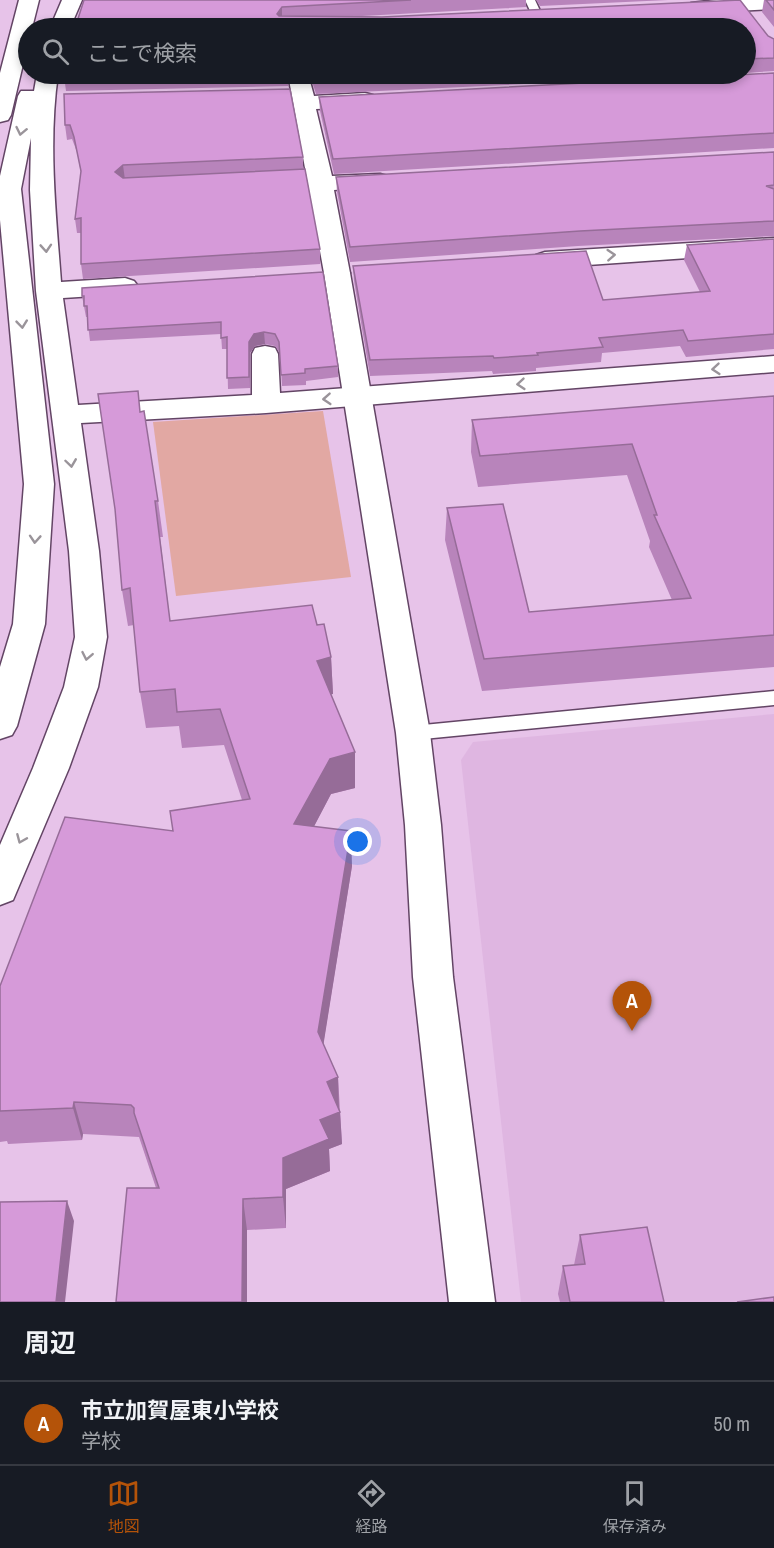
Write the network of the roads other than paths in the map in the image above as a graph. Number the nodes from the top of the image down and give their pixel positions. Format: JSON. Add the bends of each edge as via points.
{"nodes":[{"id":1,"x":29,"y":0,"type":"edge"},
{"id":2,"x":50,"y":0,"type":"edge"},
{"id":3,"x":72,"y":0,"type":"edge"},
{"id":4,"x":774,"y":3,"type":"edge"},
{"id":5,"x":534,"y":8,"type":"edge"},
{"id":6,"x":675,"y":8,"type":"edge"},
{"id":7,"x":747,"y":9,"type":"edge"},
{"id":8,"x":560,"y":14,"type":"edge"},
{"id":9,"x":514,"y":16,"type":"edge"},
{"id":10,"x":24,"y":18,"type":"edge"},
{"id":11,"x":46,"y":18,"type":"edge"},
{"id":12,"x":64,"y":18,"type":"edge"},
{"id":13,"x":18,"y":44,"type":"edge"},
{"id":14,"x":31,"y":84,"type":"edge"},
{"id":15,"x":46,"y":84,"type":"edge"},
{"id":16,"x":302,"y":90,"type":"edge"},
{"id":17,"x":279,"y":94,"type":"edge"},
{"id":18,"x":44,"y":99,"type":"junction"},
{"id":19,"x":67,"y":99,"type":"edge"},
{"id":20,"x":387,"y":99,"type":"edge"},
{"id":21,"x":0,"y":115,"type":"edge"},
{"id":22,"x":405,"y":179,"type":"edge"},
{"id":23,"x":317,"y":180,"type":"junction"},
{"id":24,"x":4,"y":188,"type":"edge"},
{"id":25,"x":42,"y":190,"type":"junction"},
{"id":26,"x":774,"y":245,"type":"edge"},
{"id":27,"x":526,"y":261,"type":"edge"},
{"id":28,"x":153,"y":285,"type":"edge"},
{"id":29,"x":49,"y":291,"type":"junction"},
{"id":30,"x":265,"y":354,"type":"dead end"},
{"id":31,"x":774,"y":364,"type":"edge"},
{"id":32,"x":357,"y":397,"type":"junction"},
{"id":33,"x":266,"y":404,"type":"junction"},
{"id":34,"x":64,"y":415,"type":"junction"},
{"id":35,"x":774,"y":698,"type":"edge"},
{"id":36,"x":0,"y":726,"type":"edge"},
{"id":37,"x":413,"y":733,"type":"junction"},
{"id":38,"x":0,"y":889,"type":"edge"},
{"id":39,"x":472,"y":1302,"type":"edge"}],
"edges":[{"from":1,"to":10,"type":"main road"},
{"from":2,"to":11,"type":"main road"},
{"from":3,"to":12,"type":"main road"},
{"from":4,"to":7,"type":"main road"},
{"from":5,"to":8,"type":"main road"},
{"from":5,"to":9,"type":"main road"},
{"from":6,"to":7,"type":"main road"},
{"from":13,"to":21,"type":"main road"},
{"from":14,"to":24,"type":"main road","one_way":true},
{"from":15,"to":18,"type":"main road"},
{"from":16,"to":17,"type":"main road"},
{"from":16,"to":20,"type":"main road"},
{"from":16,"to":23,"type":"main road"},
{"from":18,"to":19,"type":"main road"},
{"from":18,"to":25,"type":"main road"},
{"from":22,"to":23,"type":"main road"},
{"from":23,"to":32,"type":"main road"},
{"from":24,"to":25,"type":"main road"},
{"from":24,"to":36,"type":"main road","one_way":true,"via":[[39,484],[29,624]]},
{"from":25,"to":29,"type":"main road","one_way":true},
{"from":27,"to":26,"type":"main road","one_way":true},
{"from":28,"to":29,"type":"main road"},
{"from":29,"to":34,"type":"main road"},
{"from":30,"to":33,"type":"main road"},
{"from":31,"to":32,"type":"main road","one_way":true},
{"from":32,"to":33,"type":"main road","one_way":true},
{"from":32,"to":37,"type":"main road"},
{"from":33,"to":34,"type":"main road"},
{"from":34,"to":38,"type":"main road","one_way":true,"via":[[84,551],[91,636],[81,687]]},
{"from":35,"to":37,"type":"lane"},
{"from":37,"to":39,"type":"main road","via":[[433,977]]}]}
